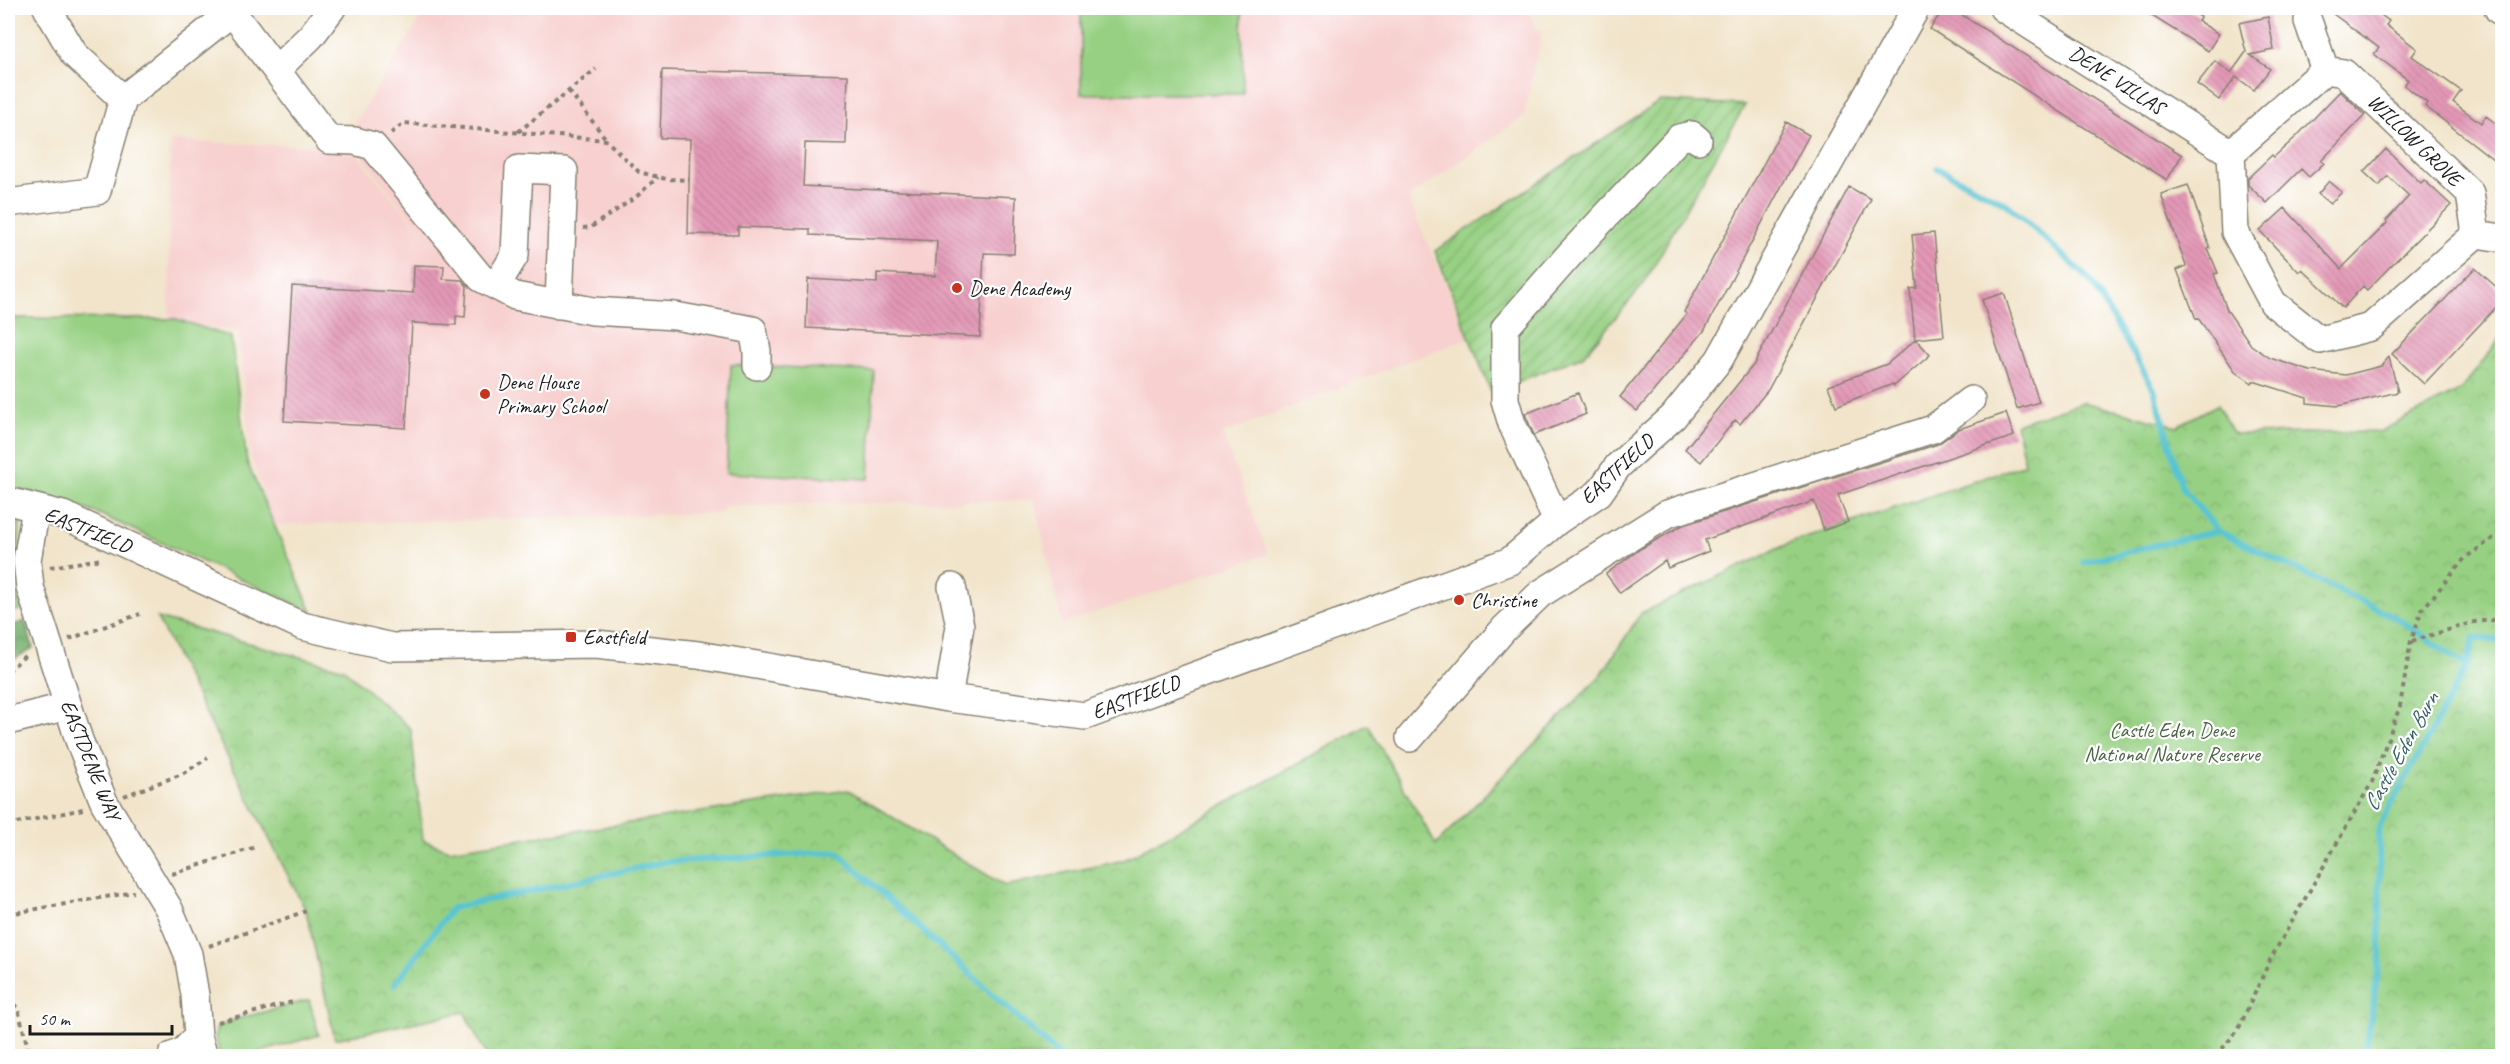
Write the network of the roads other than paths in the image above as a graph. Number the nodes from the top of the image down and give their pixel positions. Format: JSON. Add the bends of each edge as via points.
{"nodes":[{"id":1,"x":47,"y":8,"type":"edge"},
{"id":2,"x":332,"y":8,"type":"edge"},
{"id":3,"x":1916,"y":8,"type":"edge"},
{"id":4,"x":2003,"y":8,"type":"edge"},
{"id":5,"x":230,"y":10,"type":"edge"},
{"id":6,"x":2308,"y":21,"type":"dead end"},
{"id":7,"x":276,"y":70,"type":"junction"},
{"id":8,"x":2325,"y":70,"type":"junction"},
{"id":9,"x":123,"y":99,"type":"junction"},
{"id":10,"x":1698,"y":140,"type":"dead end"},
{"id":11,"x":2231,"y":153,"type":"junction"},
{"id":12,"x":8,"y":203,"type":"edge"},
{"id":13,"x":2476,"y":234,"type":"junction"},
{"id":14,"x":2502,"y":238,"type":"edge"},
{"id":15,"x":496,"y":286,"type":"junction"},
{"id":16,"x":559,"y":304,"type":"junction"},
{"id":17,"x":756,"y":366,"type":"dead end"},
{"id":18,"x":1971,"y":400,"type":"dead end"},
{"id":19,"x":8,"y":501,"type":"edge"},
{"id":20,"x":36,"y":509,"type":"junction"},
{"id":21,"x":1557,"y":521,"type":"junction"},
{"id":22,"x":1510,"y":561,"type":"junction"},
{"id":23,"x":952,"y":587,"type":"dead end"},
{"id":24,"x":1540,"y":594,"type":"junction"},
{"id":25,"x":948,"y":698,"type":"junction"},
{"id":26,"x":68,"y":706,"type":"junction"},
{"id":27,"x":8,"y":721,"type":"edge"},
{"id":28,"x":1410,"y":738,"type":"dead end"},
{"id":29,"x":200,"y":1041,"type":"edge"},
{"id":30,"x":172,"y":1056,"type":"edge"}],
"edges":[{"from":1,"to":9,"type":"street","via":[[74,54]]},
{"from":2,"to":7,"type":"street","via":[[311,36]]},
{"from":3,"to":21,"type":"street","name":"EASTFIELD","via":[[1719,360],[1673,417],[1618,466],[1599,492]]},
{"from":4,"to":11,"type":"street","name":"DENE VILLAS"},
{"from":5,"to":7,"type":"street"},
{"from":5,"to":9,"type":"street"},
{"from":6,"to":8,"type":"street"},
{"from":7,"to":15,"type":"street","via":[[329,140],[374,146],[481,278]]},
{"from":8,"to":11,"type":"street"},
{"from":8,"to":13,"type":"street","name":"WILLOW GROVE","via":[[2344,73],[2470,193]]},
{"from":9,"to":12,"type":"street","via":[[97,191]]},
{"from":10,"to":21,"type":"street","via":[[1692,135],[1679,138],[1505,328],[1505,400],[1512,424]]},
{"from":11,"to":13,"type":"street","via":[[2235,232],[2273,303],[2320,340],[2372,327]]},
{"from":13,"to":14,"type":"street"},
{"from":15,"to":16,"type":"street","via":[[515,296]]},
{"from":15,"to":16,"type":"street","via":[[515,255],[519,169],[564,171]]},
{"from":16,"to":17,"type":"street","via":[[593,311],[675,316],[753,330]]},
{"from":18,"to":24,"type":"street","via":[[1933,429],[1667,514]]},
{"from":19,"to":20,"type":"street","name":"EASTFIELD"},
{"from":20,"to":25,"type":"street","name":"EASTFIELD","via":[[63,515],[302,626],[392,647],[596,644],[698,655]]},
{"from":20,"to":26,"type":"street","name":"EASTDENE WAY","via":[[27,560],[30,587]]},
{"from":21,"to":22,"type":"street","name":"EASTFIELD"},
{"from":22,"to":24,"type":"street"},
{"from":22,"to":25,"type":"street","name":"EASTFIELD","via":[[1085,716]]},
{"from":23,"to":25,"type":"street","via":[[960,626]]},
{"from":24,"to":28,"type":"street","via":[[1504,629]]},
{"from":26,"to":27,"type":"street"},
{"from":26,"to":29,"type":"street","name":"EASTDENE WAY","via":[[104,802],[169,909],[188,954]]},
{"from":29,"to":30,"type":"street"}]}
